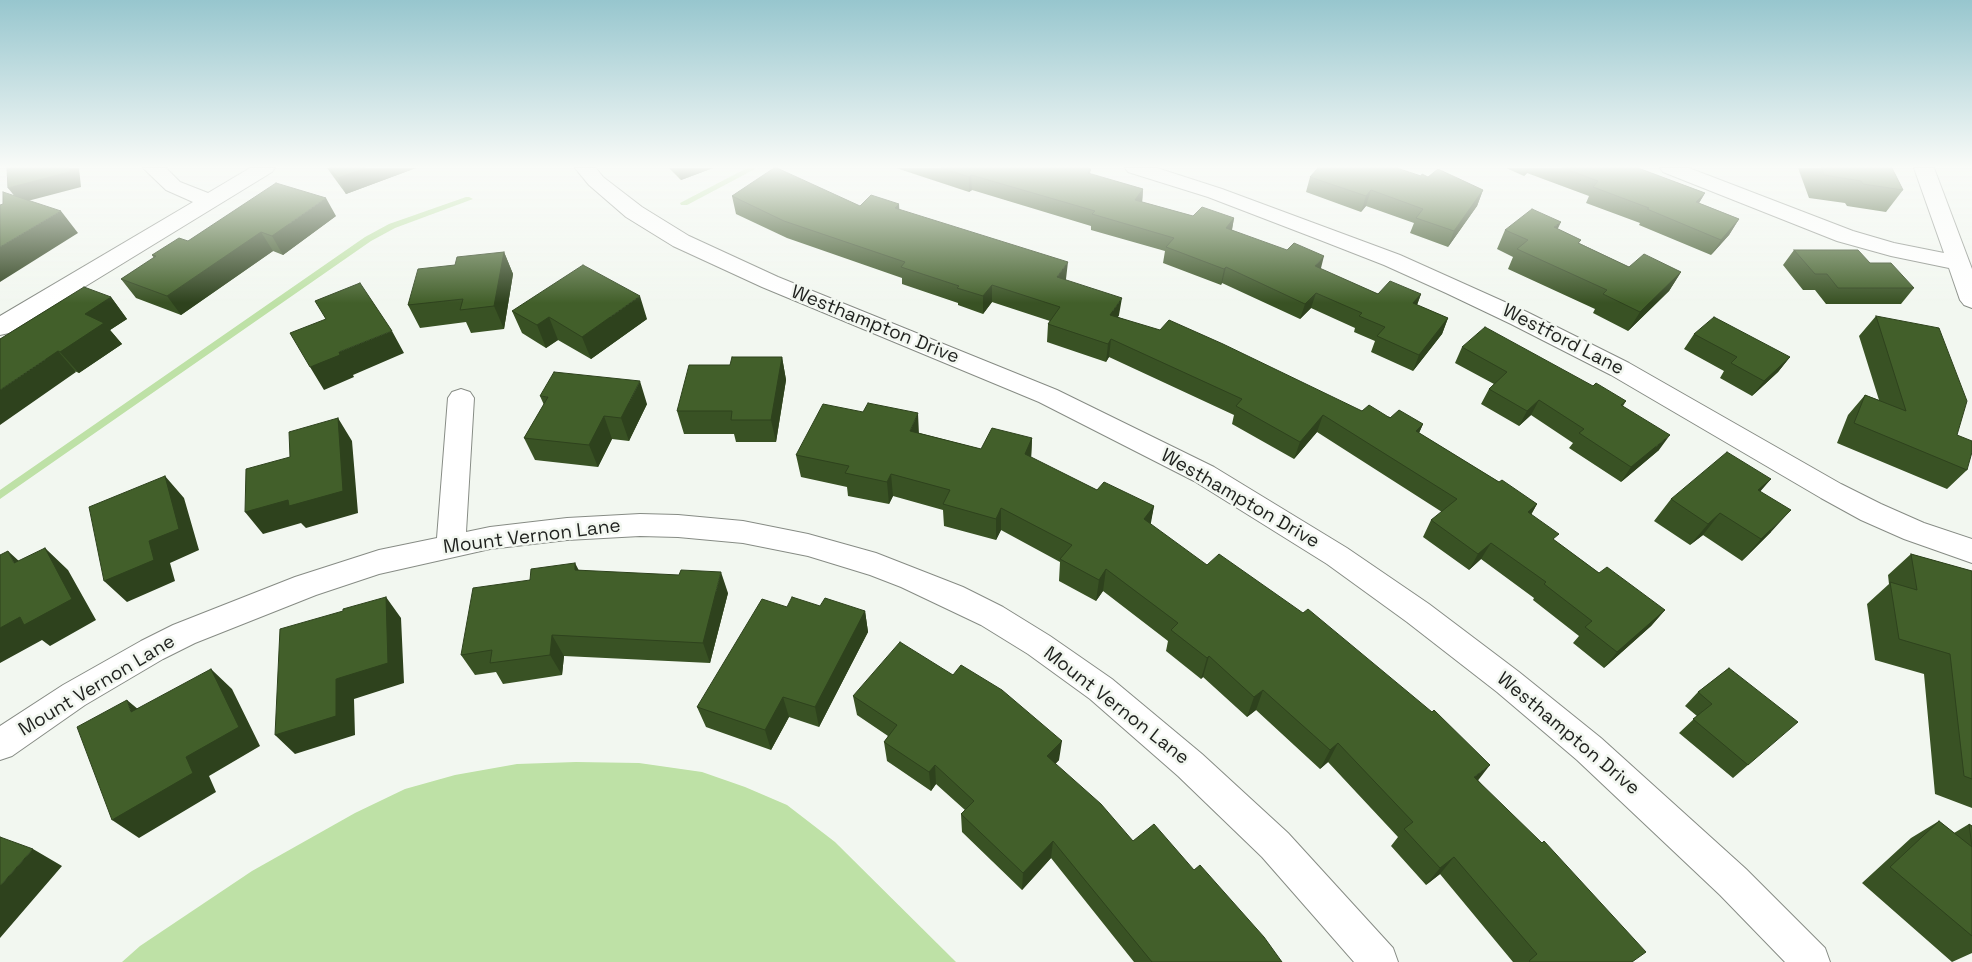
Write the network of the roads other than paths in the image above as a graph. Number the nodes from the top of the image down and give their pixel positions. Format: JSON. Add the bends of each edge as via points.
{"nodes":[{"id":1,"x":188,"y":213,"type":"edge"},
{"id":2,"x":635,"y":213,"type":"edge"},
{"id":3,"x":1269,"y":213,"type":"edge"},
{"id":4,"x":1786,"y":213,"type":"edge"},
{"id":5,"x":1941,"y":213,"type":"edge"},
{"id":6,"x":1959,"y":263,"type":"junction"},
{"id":7,"x":1972,"y":300,"type":"edge"},
{"id":8,"x":0,"y":327,"type":"edge"},
{"id":9,"x":461,"y":398,"type":"dead end"},
{"id":10,"x":451,"y":545,"type":"junction"},
{"id":11,"x":1972,"y":551,"type":"edge"},
{"id":12,"x":0,"y":745,"type":"edge"},
{"id":13,"x":1379,"y":962,"type":"edge"},
{"id":14,"x":1811,"y":962,"type":"edge"}],
"edges":[{"from":1,"to":8,"type":"street"},
{"from":2,"to":14,"type":"street","name":"Westhampton Drive","via":[[682,241],[770,282],[1048,396],[1204,474],[1337,556],[1418,613],[1589,749],[1726,876]]},
{"from":3,"to":11,"type":"street","name":"Westford Lane","via":[[1392,260],[1570,342],[1871,512]]},
{"from":4,"to":6,"type":"street","via":[[1845,236]]},
{"from":5,"to":6,"type":"street"},
{"from":6,"to":7,"type":"street"},
{"from":9,"to":10,"type":"street"},
{"from":10,"to":12,"type":"street","name":"Mount Vernon Lane","via":[[344,573],[184,634],[74,695]]},
{"from":10,"to":13,"type":"street","name":"Mount Vernon Lane","via":[[603,526],[640,524],[710,528],[808,545],[876,565],[952,596],[992,616],[1086,678],[1190,765],[1275,845]]}]}
